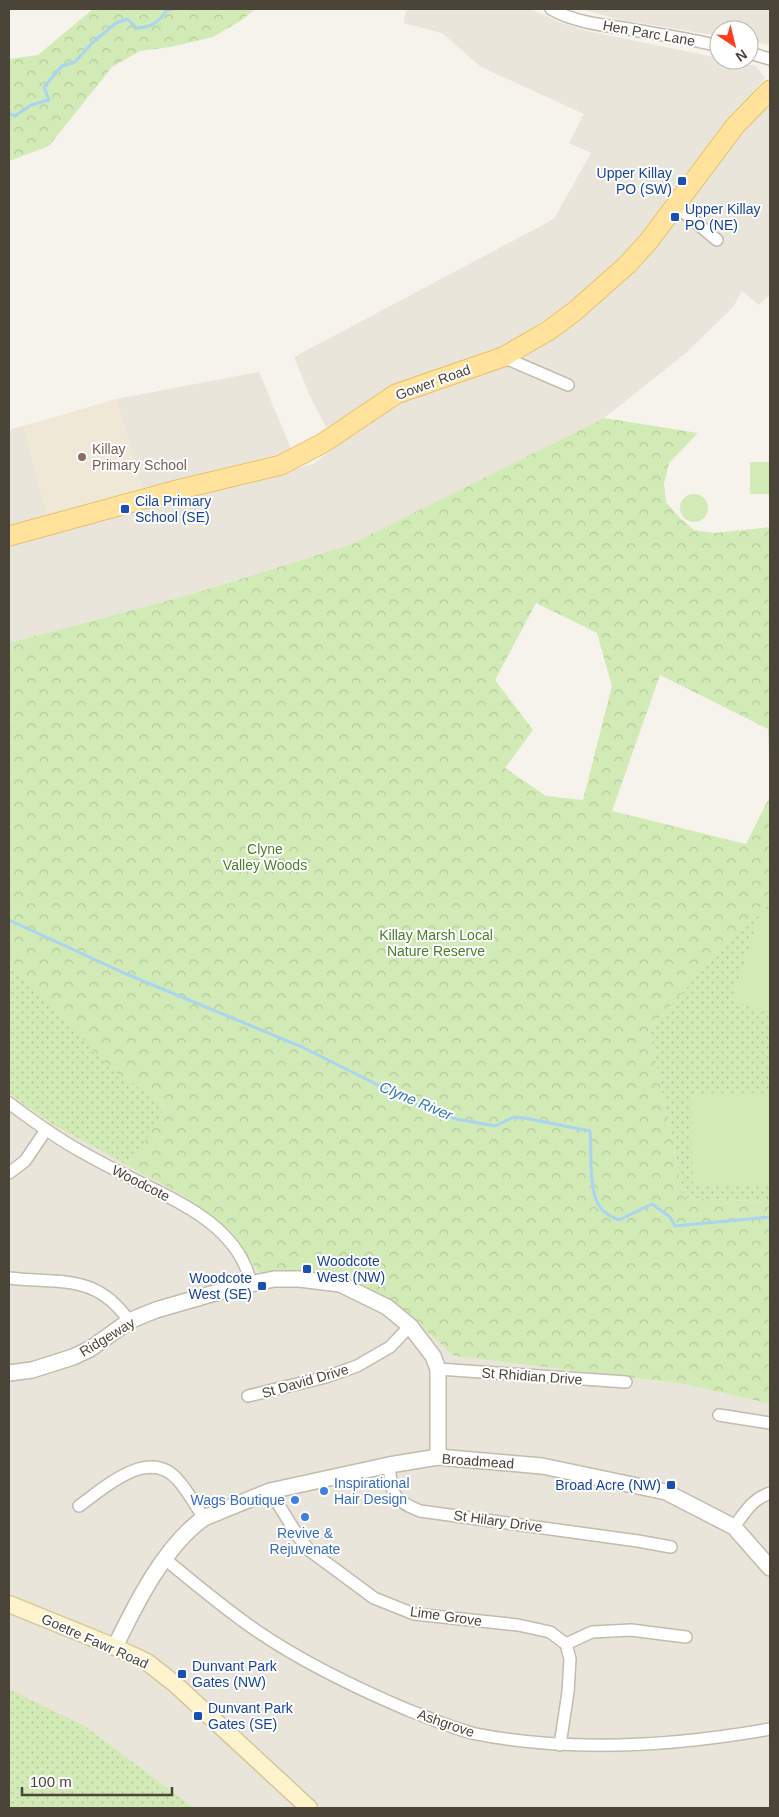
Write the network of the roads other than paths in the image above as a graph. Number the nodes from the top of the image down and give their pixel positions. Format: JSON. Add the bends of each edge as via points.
{"nodes":[{"id":1,"x":551,"y":9,"type":"edge"},
{"id":2,"x":709,"y":44,"type":"edge"},
{"id":3,"x":770,"y":90,"type":"edge"},
{"id":4,"x":675,"y":205,"type":"junction"},
{"id":5,"x":718,"y":240,"type":"dead end"},
{"id":6,"x":503,"y":356,"type":"junction"},
{"id":7,"x":568,"y":386,"type":"dead end"},
{"id":8,"x":9,"y":536,"type":"edge"},
{"id":9,"x":9,"y":1104,"type":"edge"},
{"id":10,"x":46,"y":1130,"type":"junction"},
{"id":11,"x":9,"y":1173,"type":"edge"},
{"id":12,"x":9,"y":1278,"type":"edge"},
{"id":13,"x":251,"y":1284,"type":"junction"},
{"id":14,"x":129,"y":1321,"type":"junction"},
{"id":15,"x":410,"y":1326,"type":"junction"},
{"id":16,"x":438,"y":1369,"type":"junction"},
{"id":17,"x":9,"y":1373,"type":"edge"},
{"id":18,"x":626,"y":1382,"type":"dead end"},
{"id":19,"x":247,"y":1396,"type":"dead end"},
{"id":20,"x":719,"y":1415,"type":"dead end"},
{"id":21,"x":770,"y":1423,"type":"edge"},
{"id":22,"x":438,"y":1457,"type":"junction"},
{"id":23,"x":389,"y":1465,"type":"junction"},
{"id":24,"x":270,"y":1491,"type":"junction"},
{"id":25,"x":770,"y":1493,"type":"edge"},
{"id":26,"x":79,"y":1506,"type":"dead end"},
{"id":27,"x":204,"y":1518,"type":"junction"},
{"id":28,"x":734,"y":1527,"type":"junction"},
{"id":29,"x":671,"y":1547,"type":"dead end"},
{"id":30,"x":165,"y":1559,"type":"junction"},
{"id":31,"x":770,"y":1568,"type":"edge"},
{"id":32,"x":9,"y":1604,"type":"edge"},
{"id":33,"x":686,"y":1637,"type":"dead end"},
{"id":34,"x":566,"y":1644,"type":"junction"},
{"id":35,"x":115,"y":1647,"type":"junction"},
{"id":36,"x":770,"y":1729,"type":"edge"},
{"id":37,"x":560,"y":1745,"type":"junction"},
{"id":38,"x":310,"y":1808,"type":"edge"}],
"edges":[{"from":1,"to":2,"type":"street","name":"Hen Parc Lane","via":[[607,26]]},
{"from":3,"to":4,"type":"main road","name":"Gower Road","via":[[735,126]]},
{"from":4,"to":5,"type":"street"},
{"from":4,"to":6,"type":"main road","name":"Gower Road","via":[[627,266],[548,331]]},
{"from":6,"to":7,"type":"street"},
{"from":6,"to":8,"type":"main road","name":"Gower Road","via":[[396,394],[323,443],[281,465]]},
{"from":9,"to":10,"type":"street","name":"Woodcote"},
{"from":10,"to":11,"type":"street","via":[[25,1161]]},
{"from":10,"to":13,"type":"street","name":"Woodcote","via":[[102,1163],[189,1207],[222,1233],[237,1251]]},
{"from":12,"to":14,"type":"street","via":[[60,1281],[97,1290],[120,1308]]},
{"from":13,"to":14,"type":"street","name":"Ridgeway","via":[[156,1310]]},
{"from":13,"to":15,"type":"street","name":"Ridgeway","via":[[274,1279],[298,1279],[340,1284],[387,1307]]},
{"from":14,"to":17,"type":"street","name":"Ridgeway","via":[[74,1357],[32,1370]]},
{"from":15,"to":16,"type":"street","name":"Ridgeway","via":[[433,1356]]},
{"from":15,"to":19,"type":"street","name":"St David Drive","via":[[390,1347],[357,1366]]},
{"from":16,"to":18,"type":"street","name":"St Rhidian Drive"},
{"from":16,"to":22,"type":"street","name":"Ridgeway"},
{"from":20,"to":21,"type":"street","via":[[737,1424]]},
{"from":22,"to":23,"type":"street","name":"Broadmead"},
{"from":22,"to":28,"type":"street","name":"Broadmead","via":[[542,1466],[666,1492]]},
{"from":23,"to":24,"type":"street","name":"Broadmead"},
{"from":23,"to":29,"type":"street","name":"St Hilary Drive","via":[[392,1490],[402,1504],[420,1511],[637,1546]]},
{"from":24,"to":27,"type":"street","name":"Broadmead"},
{"from":24,"to":34,"type":"street","name":"Lime Grove","via":[[309,1550],[374,1598],[414,1614],[518,1625],[550,1632]]},
{"from":25,"to":28,"type":"street","via":[[758,1497]]},
{"from":26,"to":27,"type":"street","via":[[124,1474],[156,1467],[176,1478]]},
{"from":27,"to":30,"type":"street","name":"Broadmead"},
{"from":28,"to":31,"type":"street","name":"Broadmead"},
{"from":30,"to":35,"type":"street","name":"Broadmead"},
{"from":30,"to":37,"type":"street","name":"Ashgrove","via":[[258,1632],[355,1688],[475,1734]]},
{"from":32,"to":35,"type":"main road","name":"Goetre Fawr Road"},
{"from":33,"to":34,"type":"street","via":[[631,1630],[592,1632]]},
{"from":34,"to":37,"type":"street","via":[[570,1659]]},
{"from":35,"to":38,"type":"main road","name":"Goetre Fawr Road","via":[[160,1671]]},
{"from":36,"to":37,"type":"street","name":"Ashgrove","via":[[670,1744]]}]}
